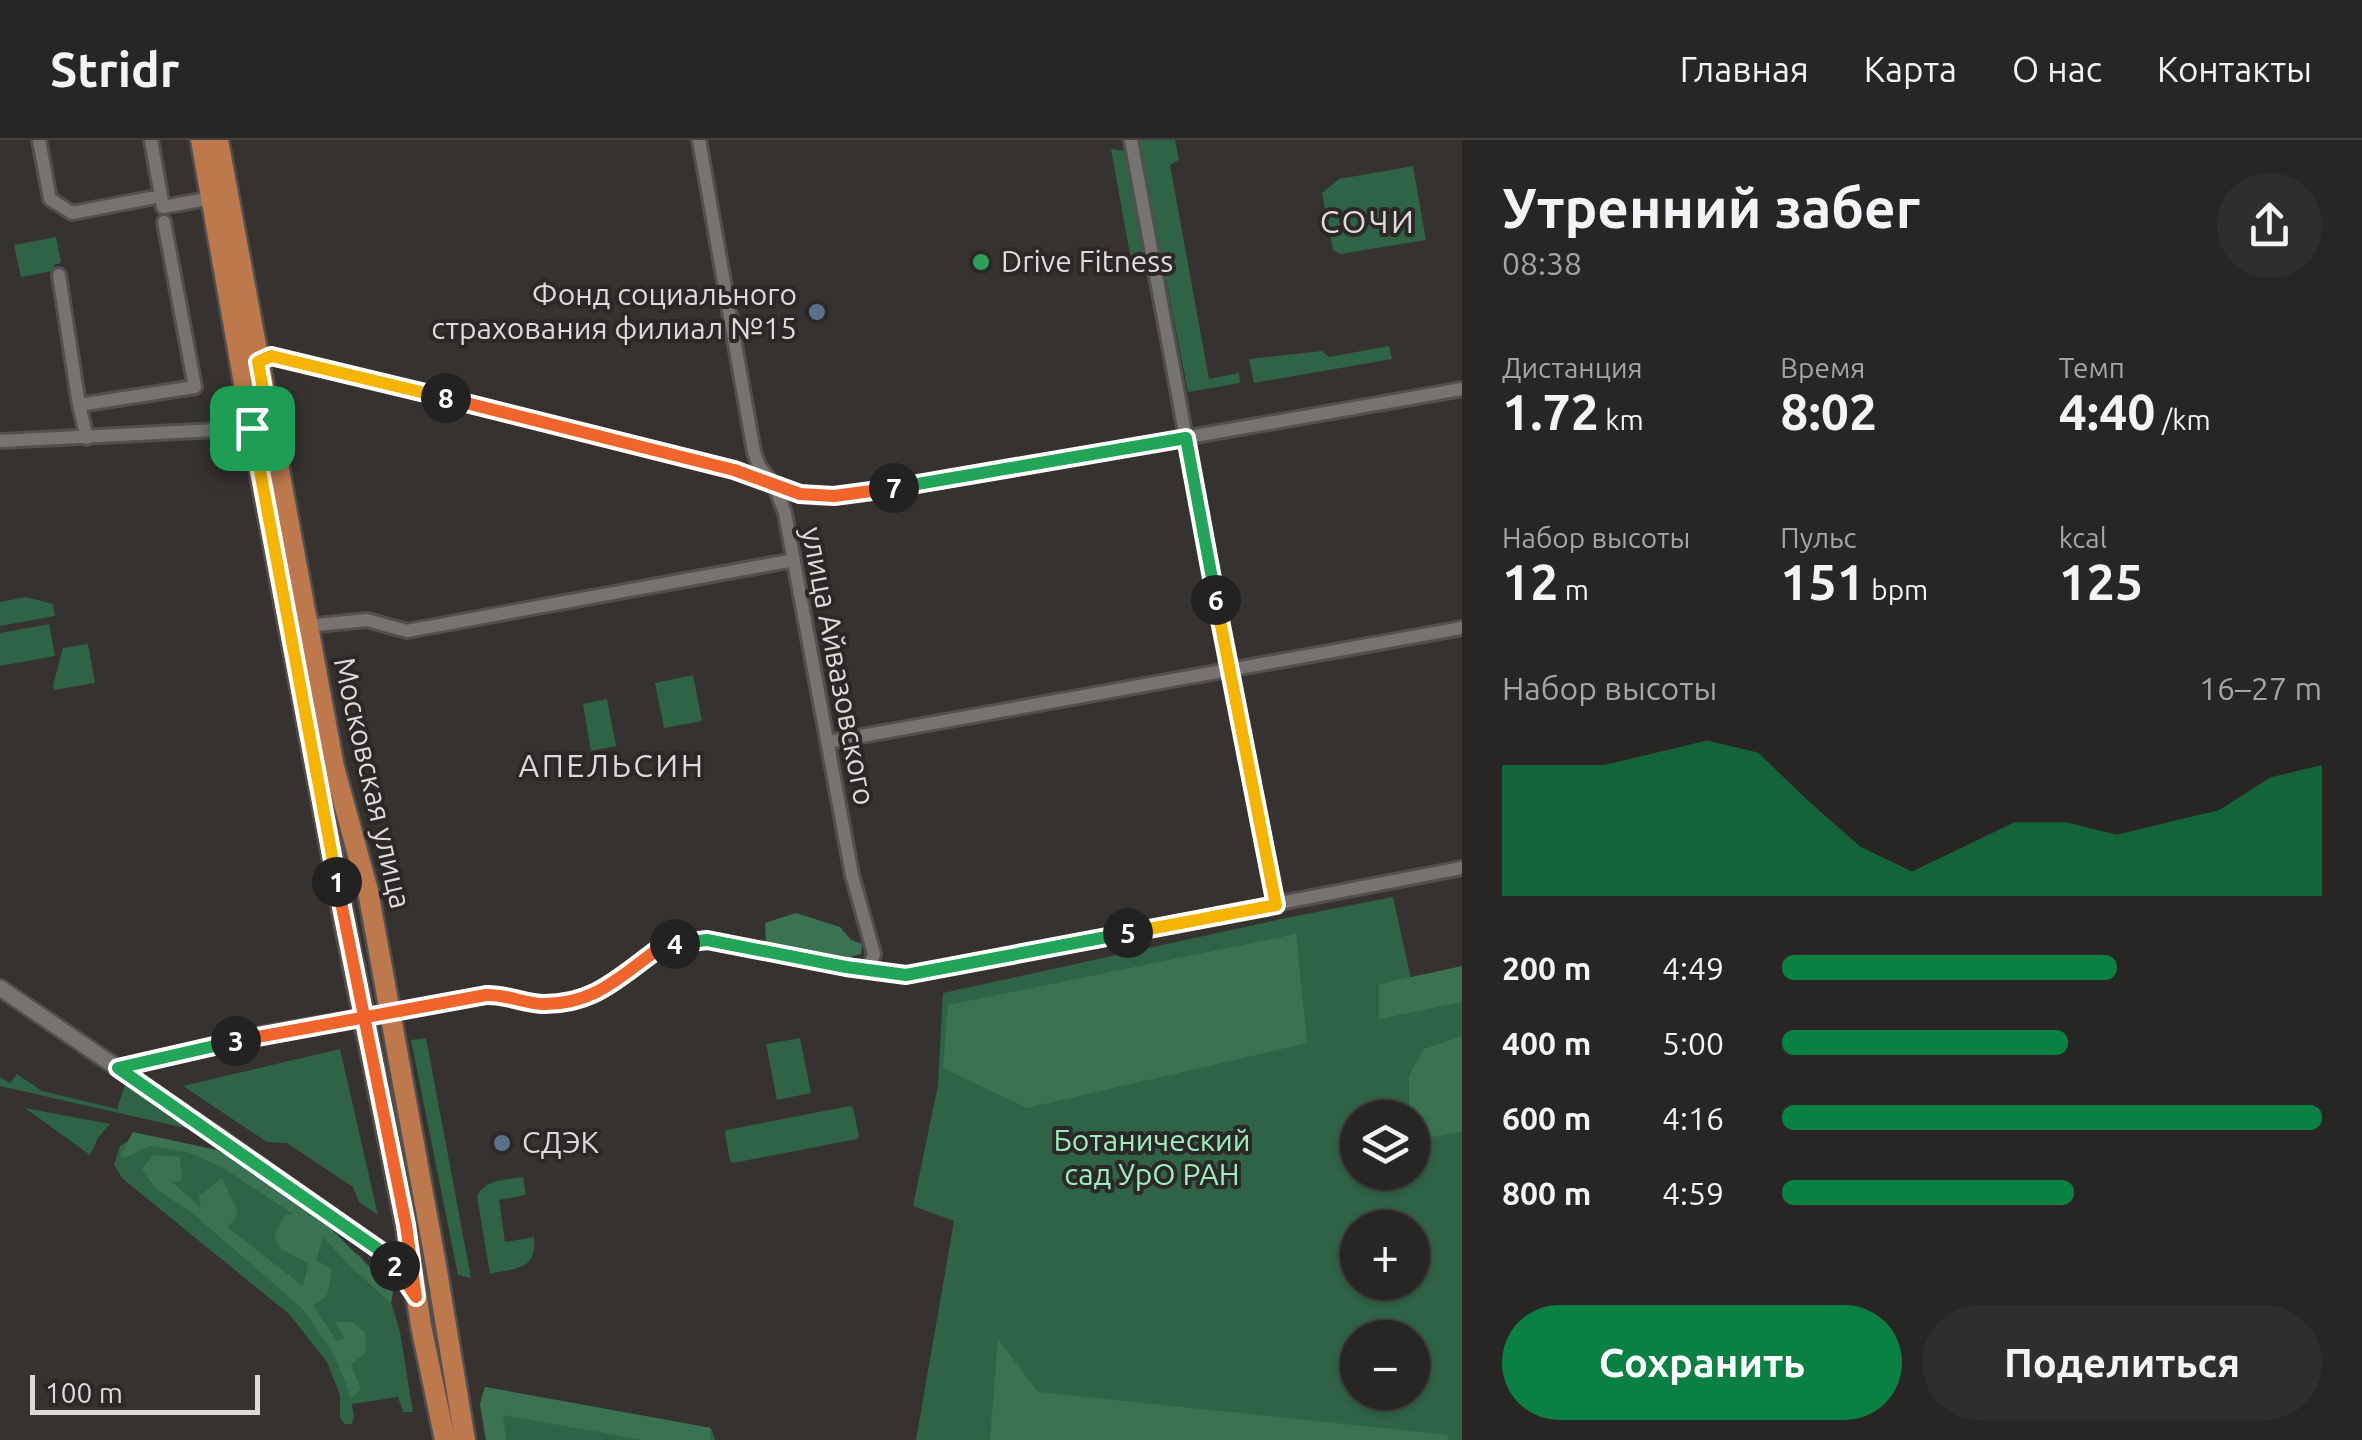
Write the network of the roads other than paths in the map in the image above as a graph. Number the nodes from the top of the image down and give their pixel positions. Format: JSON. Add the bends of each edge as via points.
{"nodes":[{"id":1,"x":38,"y":140,"type":"edge"},
{"id":2,"x":150,"y":140,"type":"edge"},
{"id":3,"x":201,"y":140,"type":"edge"},
{"id":4,"x":218,"y":140,"type":"edge"},
{"id":5,"x":699,"y":140,"type":"edge"},
{"id":6,"x":1131,"y":140,"type":"edge"},
{"id":7,"x":161,"y":196,"type":"junction"},
{"id":8,"x":212,"y":198,"type":"junction"},
{"id":9,"x":164,"y":222,"type":"dead end"},
{"id":10,"x":60,"y":275,"type":"dead end"},
{"id":11,"x":250,"y":364,"type":"junction"},
{"id":12,"x":1462,"y":388,"type":"edge"},
{"id":13,"x":80,"y":405,"type":"junction"},
{"id":14,"x":261,"y":427,"type":"junction"},
{"id":15,"x":87,"y":438,"type":"junction"},
{"id":16,"x":1186,"y":438,"type":"junction"},
{"id":17,"x":0,"y":440,"type":"edge"},
{"id":18,"x":775,"y":486,"type":"junction"},
{"id":19,"x":794,"y":560,"type":"junction"},
{"id":20,"x":307,"y":626,"type":"junction"},
{"id":21,"x":1462,"y":628,"type":"edge"},
{"id":22,"x":1230,"y":671,"type":"junction"},
{"id":23,"x":828,"y":742,"type":"junction"},
{"id":24,"x":1462,"y":868,"type":"edge"},
{"id":25,"x":1276,"y":905,"type":"junction"},
{"id":26,"x":869,"y":969,"type":"junction"},
{"id":27,"x":0,"y":988,"type":"edge"},
{"id":28,"x":388,"y":1012,"type":"junction"},
{"id":29,"x":364,"y":1016,"type":"junction"},
{"id":30,"x":118,"y":1068,"type":"junction"},
{"id":31,"x":416,"y":1297,"type":"junction"},
{"id":32,"x":442,"y":1297,"type":"junction"},
{"id":33,"x":445,"y":1440,"type":"edge"},
{"id":34,"x":465,"y":1440,"type":"edge"}],
"edges":[{"from":1,"to":7,"type":"street","via":[[50,199],[72,213]]},
{"from":2,"to":7,"type":"street"},
{"from":3,"to":8,"type":"main road","name":"Московская улица"},
{"from":4,"to":11,"type":"main road","name":"Московская улица"},
{"from":5,"to":18,"type":"street","name":"улица Айвазовского","via":[[754,452]]},
{"from":6,"to":16,"type":"street"},
{"from":7,"to":8,"type":"street","via":[[164,208]]},
{"from":8,"to":11,"type":"main road","name":"Московская улица"},
{"from":9,"to":13,"type":"street","via":[[195,388]]},
{"from":10,"to":13,"type":"street"},
{"from":11,"to":14,"type":"main road","name":"Московская улица"},
{"from":11,"to":18,"type":"street","via":[[271,356],[290,360],[734,470]]},
{"from":12,"to":16,"type":"street"},
{"from":13,"to":15,"type":"street"},
{"from":14,"to":15,"type":"street"},
{"from":14,"to":20,"type":"main road","name":"Московская улица"},
{"from":14,"to":29,"type":"main road","name":"Московская улица"},
{"from":15,"to":17,"type":"street"},
{"from":16,"to":18,"type":"street","via":[[864,492],[812,496]]},
{"from":16,"to":22,"type":"street"},
{"from":18,"to":19,"type":"street","name":"улица Айвазовского"},
{"from":19,"to":20,"type":"street","via":[[407,631],[366,620]]},
{"from":19,"to":23,"type":"street","name":"улица Айвазовского"},
{"from":20,"to":28,"type":"main road","name":"Московская улица","via":[[340,797],[368,891]]},
{"from":21,"to":22,"type":"street"},
{"from":22,"to":23,"type":"street"},
{"from":22,"to":25,"type":"street"},
{"from":23,"to":26,"type":"street","name":"улица Айвазовского","via":[[874,954]]},
{"from":24,"to":25,"type":"street"},
{"from":25,"to":26,"type":"street","via":[[906,975]]},
{"from":26,"to":28,"type":"street","via":[[707,940],[661,947],[593,996],[574,1002],[532,1003],[496,994]]},
{"from":27,"to":30,"type":"street"},
{"from":28,"to":29,"type":"street"},
{"from":28,"to":32,"type":"main road","name":"Московская улица"},
{"from":29,"to":30,"type":"street"},
{"from":29,"to":31,"type":"main road","name":"Московская улица"},
{"from":30,"to":31,"type":"street","via":[[388,1256]]},
{"from":31,"to":32,"type":"street"},
{"from":31,"to":33,"type":"main road","name":"Московская улица"},
{"from":32,"to":34,"type":"main road","name":"Московская улица"}]}
